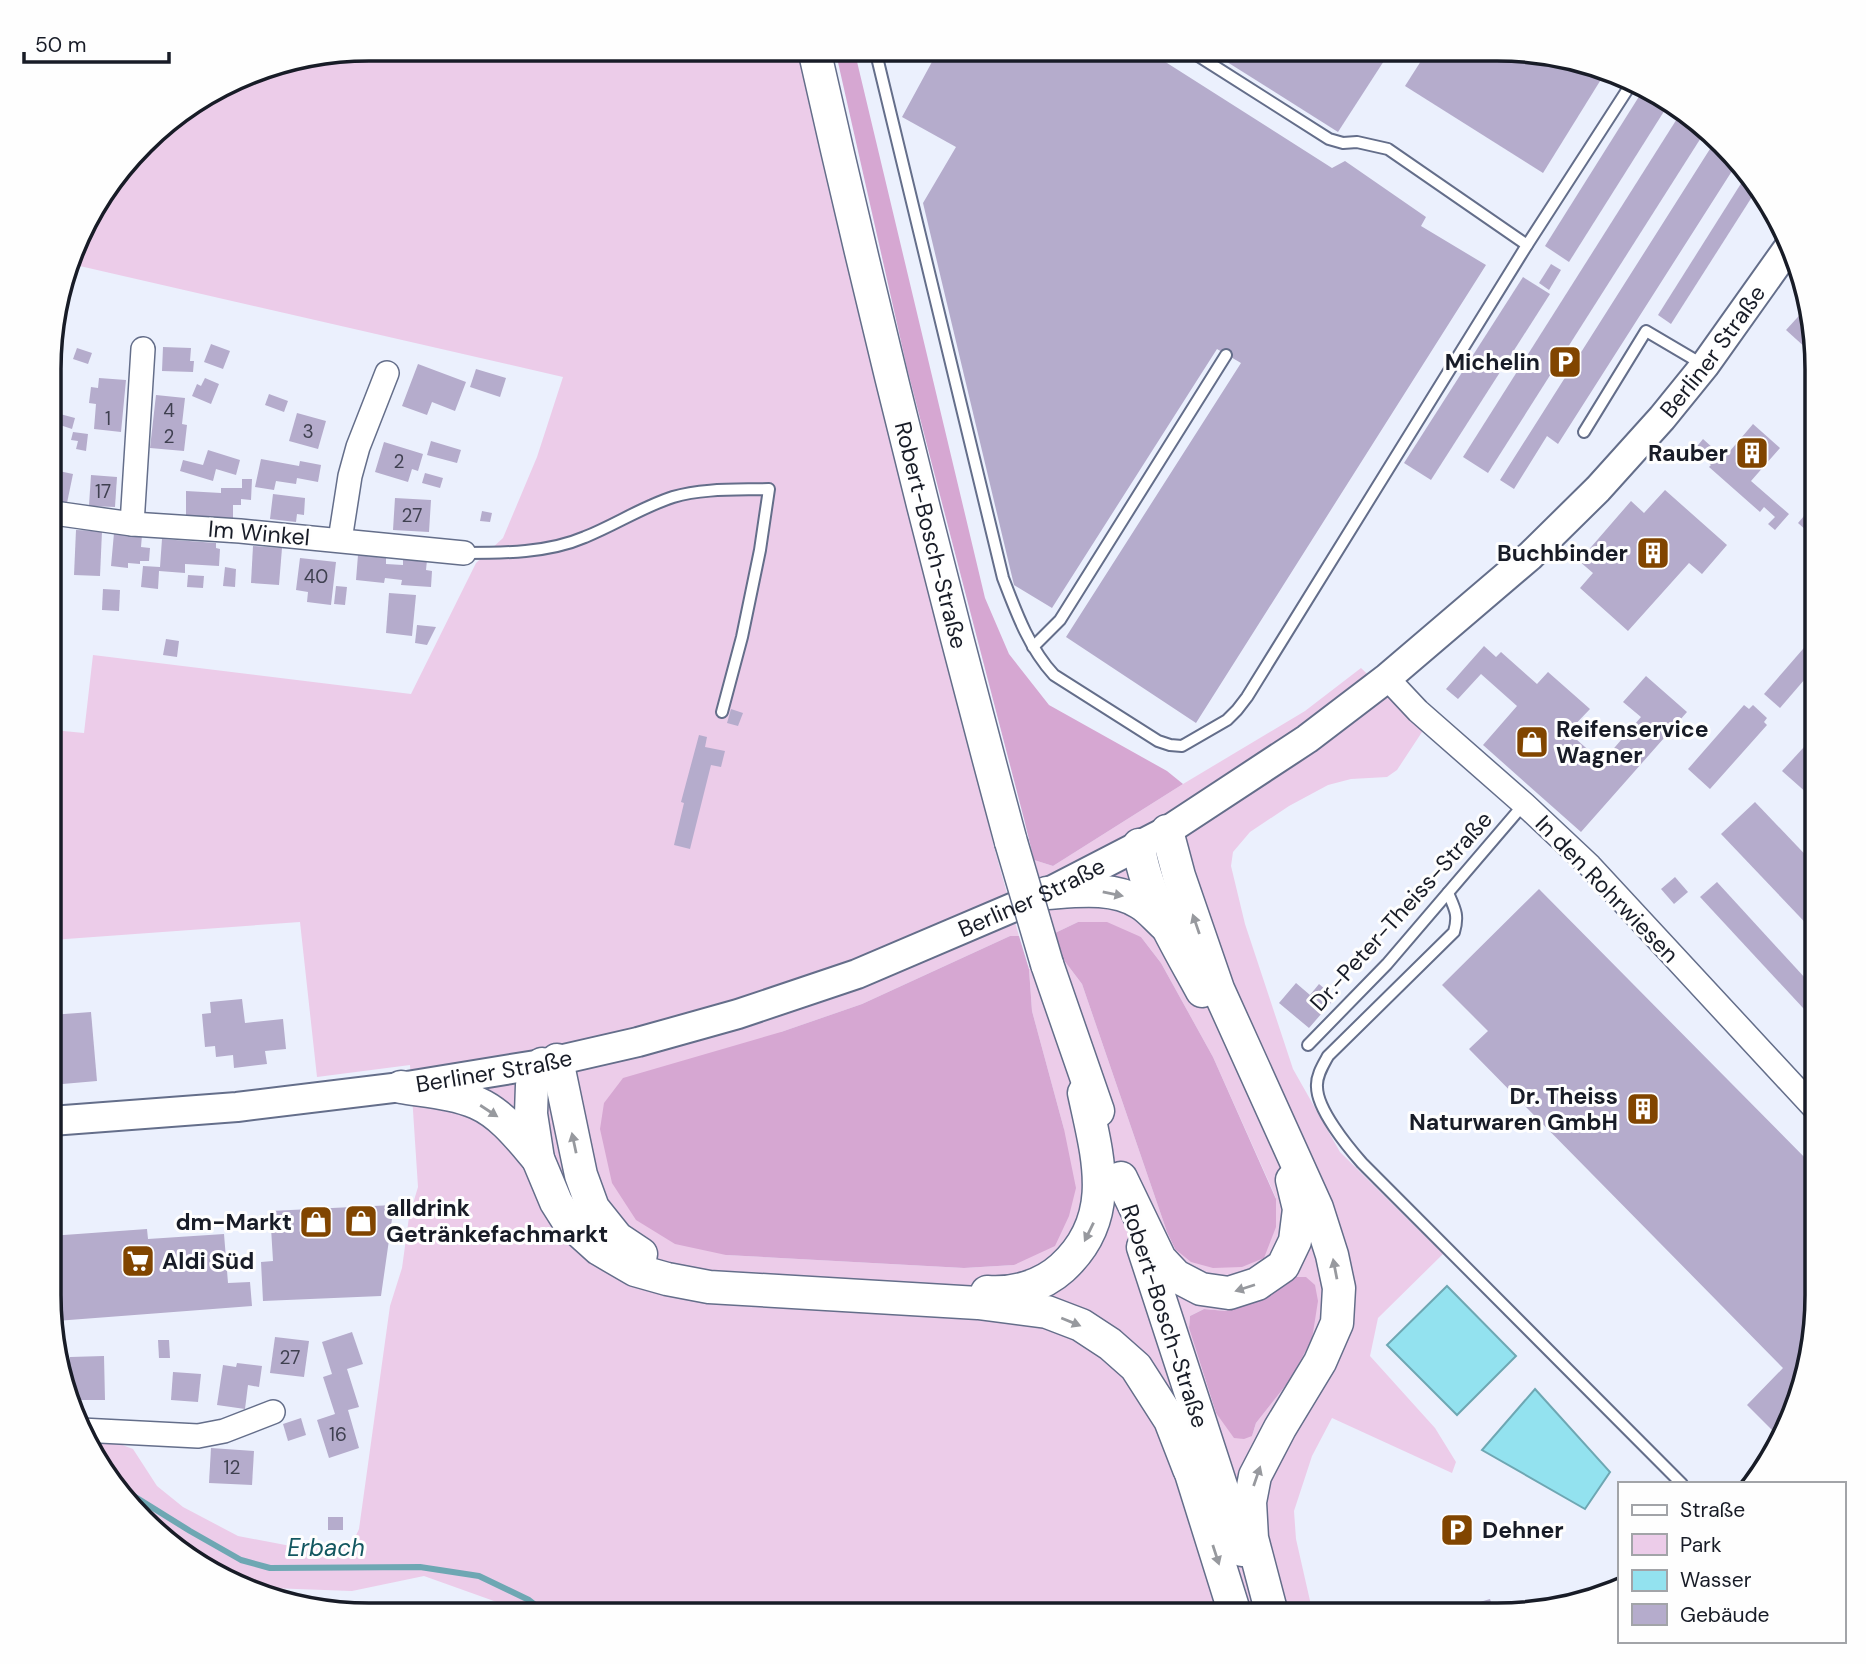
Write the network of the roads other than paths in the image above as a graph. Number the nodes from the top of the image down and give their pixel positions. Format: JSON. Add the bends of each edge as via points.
{"nodes":[{"id":1,"x":817,"y":61,"type":"edge"},
{"id":2,"x":878,"y":61,"type":"edge"},
{"id":3,"x":1206,"y":61,"type":"edge"},
{"id":4,"x":1627,"y":90,"type":"edge"},
{"id":5,"x":1527,"y":245,"type":"junction"},
{"id":6,"x":1783,"y":256,"type":"edge"},
{"id":7,"x":143,"y":349,"type":"dead end"},
{"id":8,"x":1226,"y":355,"type":"dead end"},
{"id":9,"x":1705,"y":365,"type":"junction"},
{"id":10,"x":387,"y":373,"type":"dead end"},
{"id":11,"x":1584,"y":432,"type":"dead end"},
{"id":12,"x":61,"y":514,"type":"edge"},
{"id":13,"x":132,"y":524,"type":"junction"},
{"id":14,"x":340,"y":540,"type":"junction"},
{"id":15,"x":464,"y":552,"type":"joint"},
{"id":16,"x":1033,"y":647,"type":"junction"},
{"id":17,"x":1387,"y":678,"type":"junction"},
{"id":18,"x":722,"y":712,"type":"dead end"},
{"id":19,"x":1524,"y":804,"type":"junction"},
{"id":20,"x":1153,"y":838,"type":"junction"},
{"id":21,"x":1047,"y":893,"type":"junction"},
{"id":22,"x":1448,"y":893,"type":"junction"},
{"id":23,"x":1169,"y":928,"type":"junction"},
{"id":24,"x":1065,"y":1018,"type":"junction"},
{"id":25,"x":1308,"y":1045,"type":"dead end"},
{"id":26,"x":550,"y":1062,"type":"junction"},
{"id":27,"x":401,"y":1087,"type":"junction"},
{"id":28,"x":1084,"y":1093,"type":"junction"},
{"id":29,"x":1805,"y":1098,"type":"edge"},
{"id":30,"x":61,"y":1120,"type":"edge"},
{"id":31,"x":537,"y":1159,"type":"junction"},
{"id":32,"x":1121,"y":1178,"type":"junction"},
{"id":33,"x":991,"y":1298,"type":"junction"},
{"id":34,"x":273,"y":1412,"type":"dead end"},
{"id":35,"x":93,"y":1431,"type":"edge"},
{"id":36,"x":1189,"y":1469,"type":"junction"},
{"id":37,"x":1680,"y":1482,"type":"edge"},
{"id":38,"x":1231,"y":1603,"type":"edge"},
{"id":39,"x":1260,"y":1603,"type":"edge"},
{"id":40,"x":1269,"y":1603,"type":"edge"}],
"edges":[{"from":1,"to":24,"type":"main road","name":"Robert-Bosch-Straße","bridge":true,"via":[[911,462],[1011,842]]},
{"from":2,"to":16,"type":"lane","via":[[1003,578]]},
{"from":3,"to":5,"type":"lane","via":[[1329,139],[1388,149]]},
{"from":4,"to":5,"type":"lane"},
{"from":5,"to":16,"type":"lane","via":[[1247,697],[1227,720],[1182,746],[1158,741],[1054,675]]},
{"from":6,"to":9,"type":"street","name":"Berliner Straße"},
{"from":7,"to":13,"type":"street"},
{"from":8,"to":16,"type":"lane","via":[[1059,621]]},
{"from":9,"to":11,"type":"lane","via":[[1646,331]]},
{"from":9,"to":17,"type":"street","name":"Berliner Straße","via":[[1598,489],[1530,556]]},
{"from":10,"to":14,"type":"street","via":[[358,447]]},
{"from":12,"to":13,"type":"street","name":"Im Winkel"},
{"from":13,"to":14,"type":"street","name":"Im Winkel"},
{"from":14,"to":15,"type":"street","name":"Im Winkel"},
{"from":15,"to":18,"type":"lane","via":[[546,548],[583,538],[675,496],[769,489],[742,637]]},
{"from":17,"to":19,"type":"street","name":"In den Rohrwiesen"},
{"from":17,"to":20,"type":"street","name":"Berliner Straße","via":[[1307,739]]},
{"from":19,"to":22,"type":"lane","name":"Dr.-Peter-Theiss-Straße"},
{"from":19,"to":29,"type":"street","name":"In den Rohrwiesen","via":[[1590,866]]},
{"from":20,"to":21,"type":"street","name":"Berliner Straße"},
{"from":20,"to":23,"type":"main road","via":[[1140,862]]},
{"from":40,"to":20,"type":"main road","one_way":true,"via":[[1252,1538],[1250,1502],[1255,1476],[1337,1323],[1339,1288],[1317,1208],[1218,989],[1179,876]]},
{"from":21,"to":23,"type":"main road","one_way":true,"via":[[1116,894],[1139,902]]},
{"from":21,"to":26,"type":"street","name":"Berliner Straße","via":[[801,994],[638,1042]]},
{"from":22,"to":25,"type":"lane","name":"Dr.-Peter-Theiss-Straße"},
{"from":22,"to":37,"type":"lane","via":[[1457,920],[1454,932],[1328,1056],[1318,1079],[1319,1099],[1362,1163]]},
{"from":23,"to":32,"type":"main road","one_way":true,"via":[[1292,1181],[1299,1209],[1295,1241],[1283,1266],[1257,1284],[1229,1293],[1201,1289],[1176,1276],[1160,1259]]},
{"from":24,"to":28,"type":"main road","name":"Robert-Bosch-Straße"},
{"from":24,"to":32,"type":"main road","name":"Robert-Bosch-Straße"},
{"from":26,"to":27,"type":"street","name":"Berliner Straße"},
{"from":26,"to":31,"type":"main road","via":[[532,1085]]},
{"from":33,"to":26,"type":"main road","one_way":true,"via":[[706,1273],[642,1255],[617,1238],[593,1208]]},
{"from":27,"to":30,"type":"street","name":"Berliner Straße","via":[[237,1107]]},
{"from":27,"to":31,"type":"main road","one_way":true,"via":[[477,1103],[498,1116]]},
{"from":28,"to":33,"type":"main road","one_way":true,"via":[[1099,1178],[1090,1234],[1076,1255],[1055,1273],[1030,1287]]},
{"from":28,"to":36,"type":"main road","name":"Robert-Bosch-Straße"},
{"from":31,"to":33,"type":"main road","via":[[568,1222],[599,1249],[635,1270],[709,1287]]},
{"from":32,"to":39,"type":"main road","name":"Robert-Bosch-Straße"},
{"from":33,"to":36,"type":"main road","one_way":true,"via":[[1081,1325],[1110,1344],[1151,1388],[1170,1420]]},
{"from":34,"to":35,"type":"street","via":[[198,1436]]},
{"from":36,"to":38,"type":"main road","name":"Robert-Bosch-Straße","one_way":true}]}
